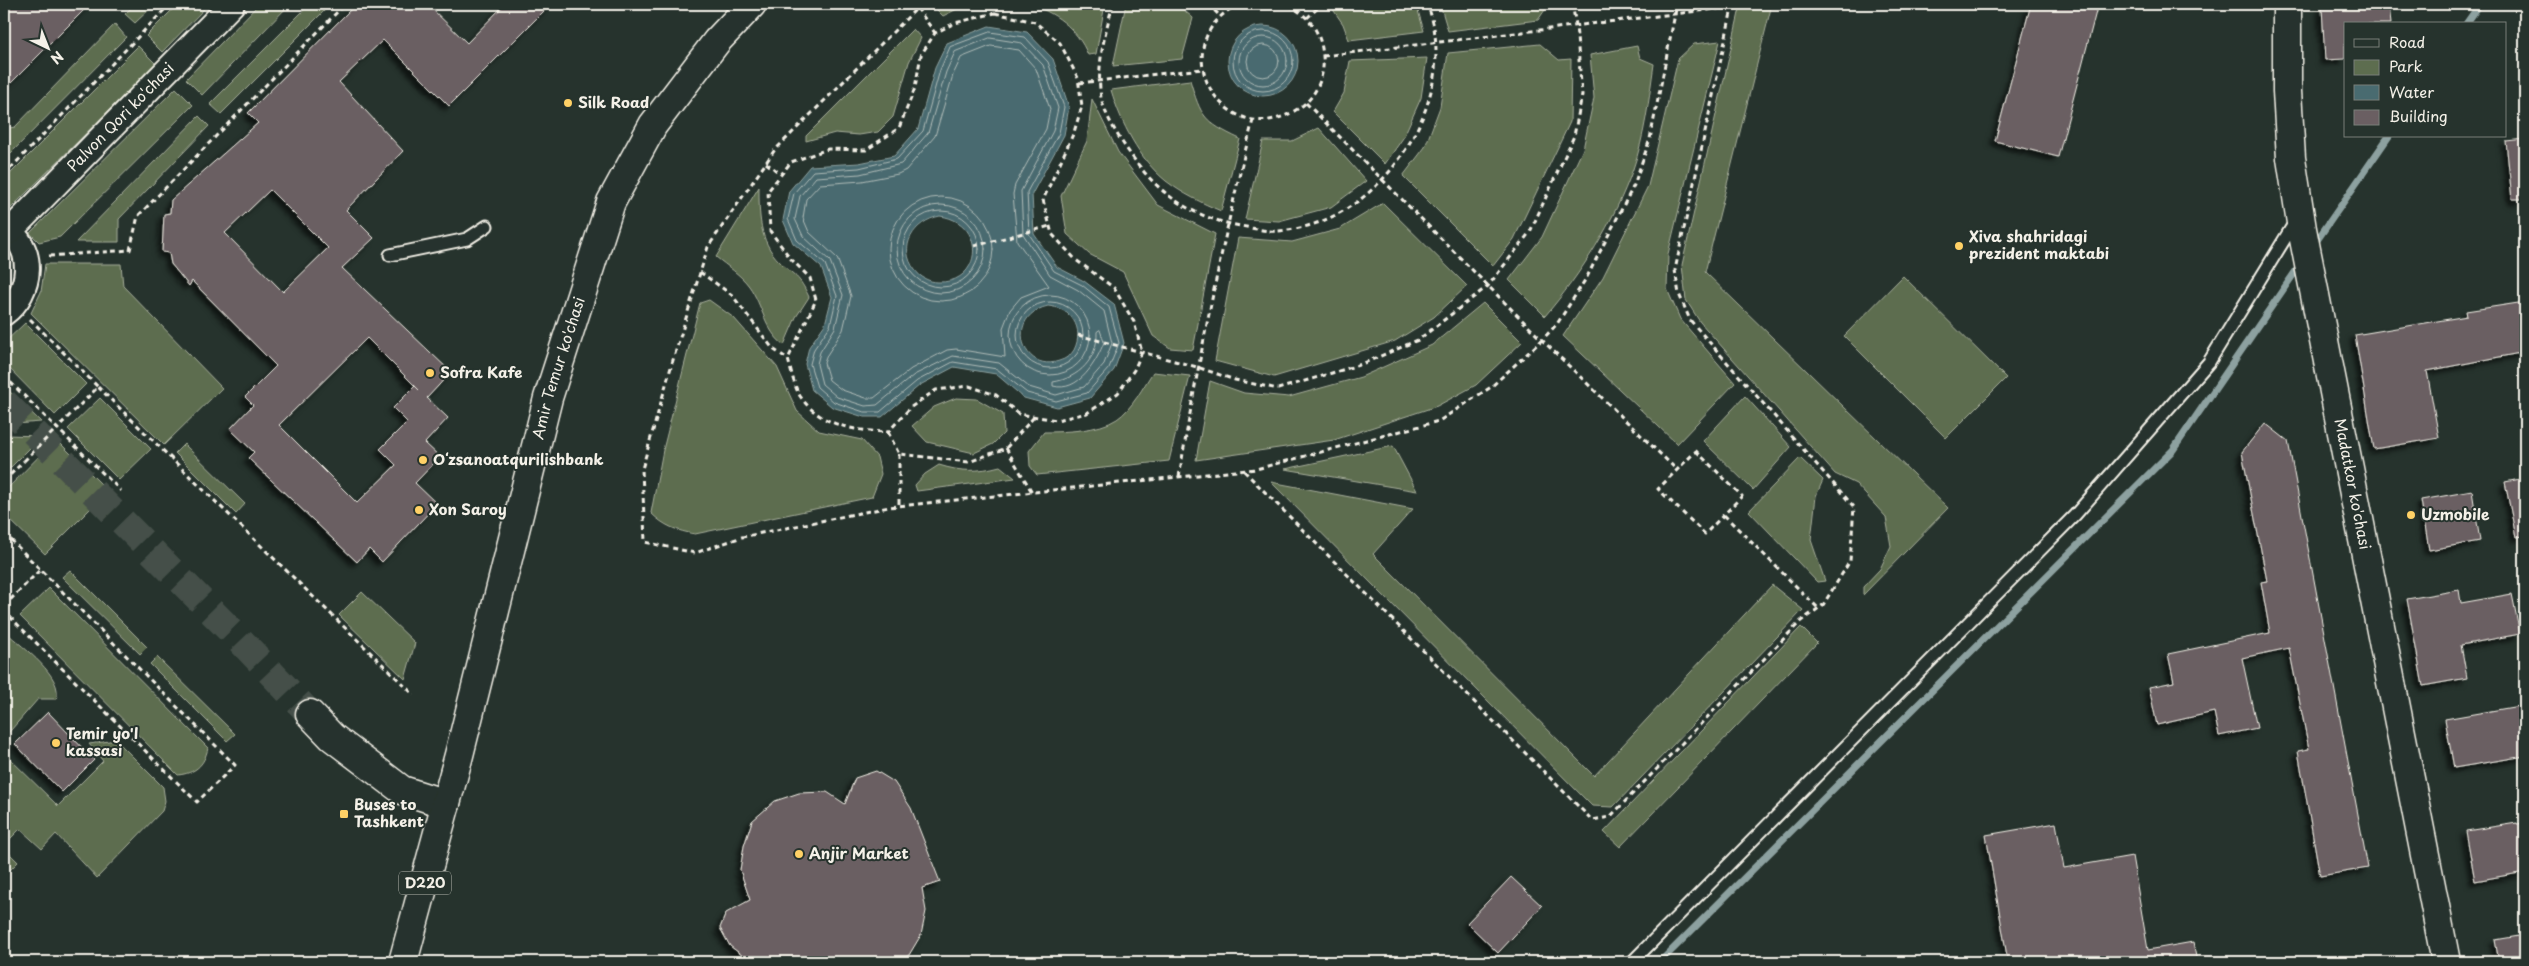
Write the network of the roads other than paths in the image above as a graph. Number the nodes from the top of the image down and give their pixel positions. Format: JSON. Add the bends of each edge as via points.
{"nodes":[{"id":1,"x":232,"y":4,"type":"edge"},
{"id":2,"x":752,"y":4,"type":"edge"},
{"id":3,"x":2287,"y":4,"type":"edge"},
{"id":4,"x":2301,"y":221,"type":"junction"},
{"id":5,"x":487,"y":226,"type":"dead end"},
{"id":6,"x":6,"y":230,"type":"edge"},
{"id":7,"x":390,"y":255,"type":"dead end"},
{"id":8,"x":9,"y":308,"type":"edge"},
{"id":9,"x":310,"y":714,"type":"tunnel mouth"},
{"id":10,"x":446,"y":804,"type":"junction"},
{"id":11,"x":406,"y":962,"type":"edge"},
{"id":12,"x":1632,"y":962,"type":"edge"},
{"id":13,"x":2446,"y":962,"type":"edge"}],
"edges":[{"from":1,"to":6,"type":"street","name":"Palvon Qori ko'chasi"},
{"from":2,"to":10,"type":"main road","name":"Amir Temur ko'chasi","number":"D220","via":[[717,41],[654,124],[611,202],[548,398]]},
{"from":3,"to":4,"type":"main road","name":"Madatkor ko'chasi","via":[[2291,158]]},
{"from":4,"to":12,"type":"lane","via":[[2209,362],[2081,508]]},
{"from":4,"to":13,"type":"main road","name":"Madatkor ko'chasi"},
{"from":5,"to":7,"type":"lane","via":[[467,239]]},
{"from":6,"to":8,"type":"street","via":[[22,247],[26,258],[26,283]]},
{"from":9,"to":10,"type":"main road","via":[[332,737],[402,790]]},
{"from":10,"to":11,"type":"main road","number":"D220"}]}
